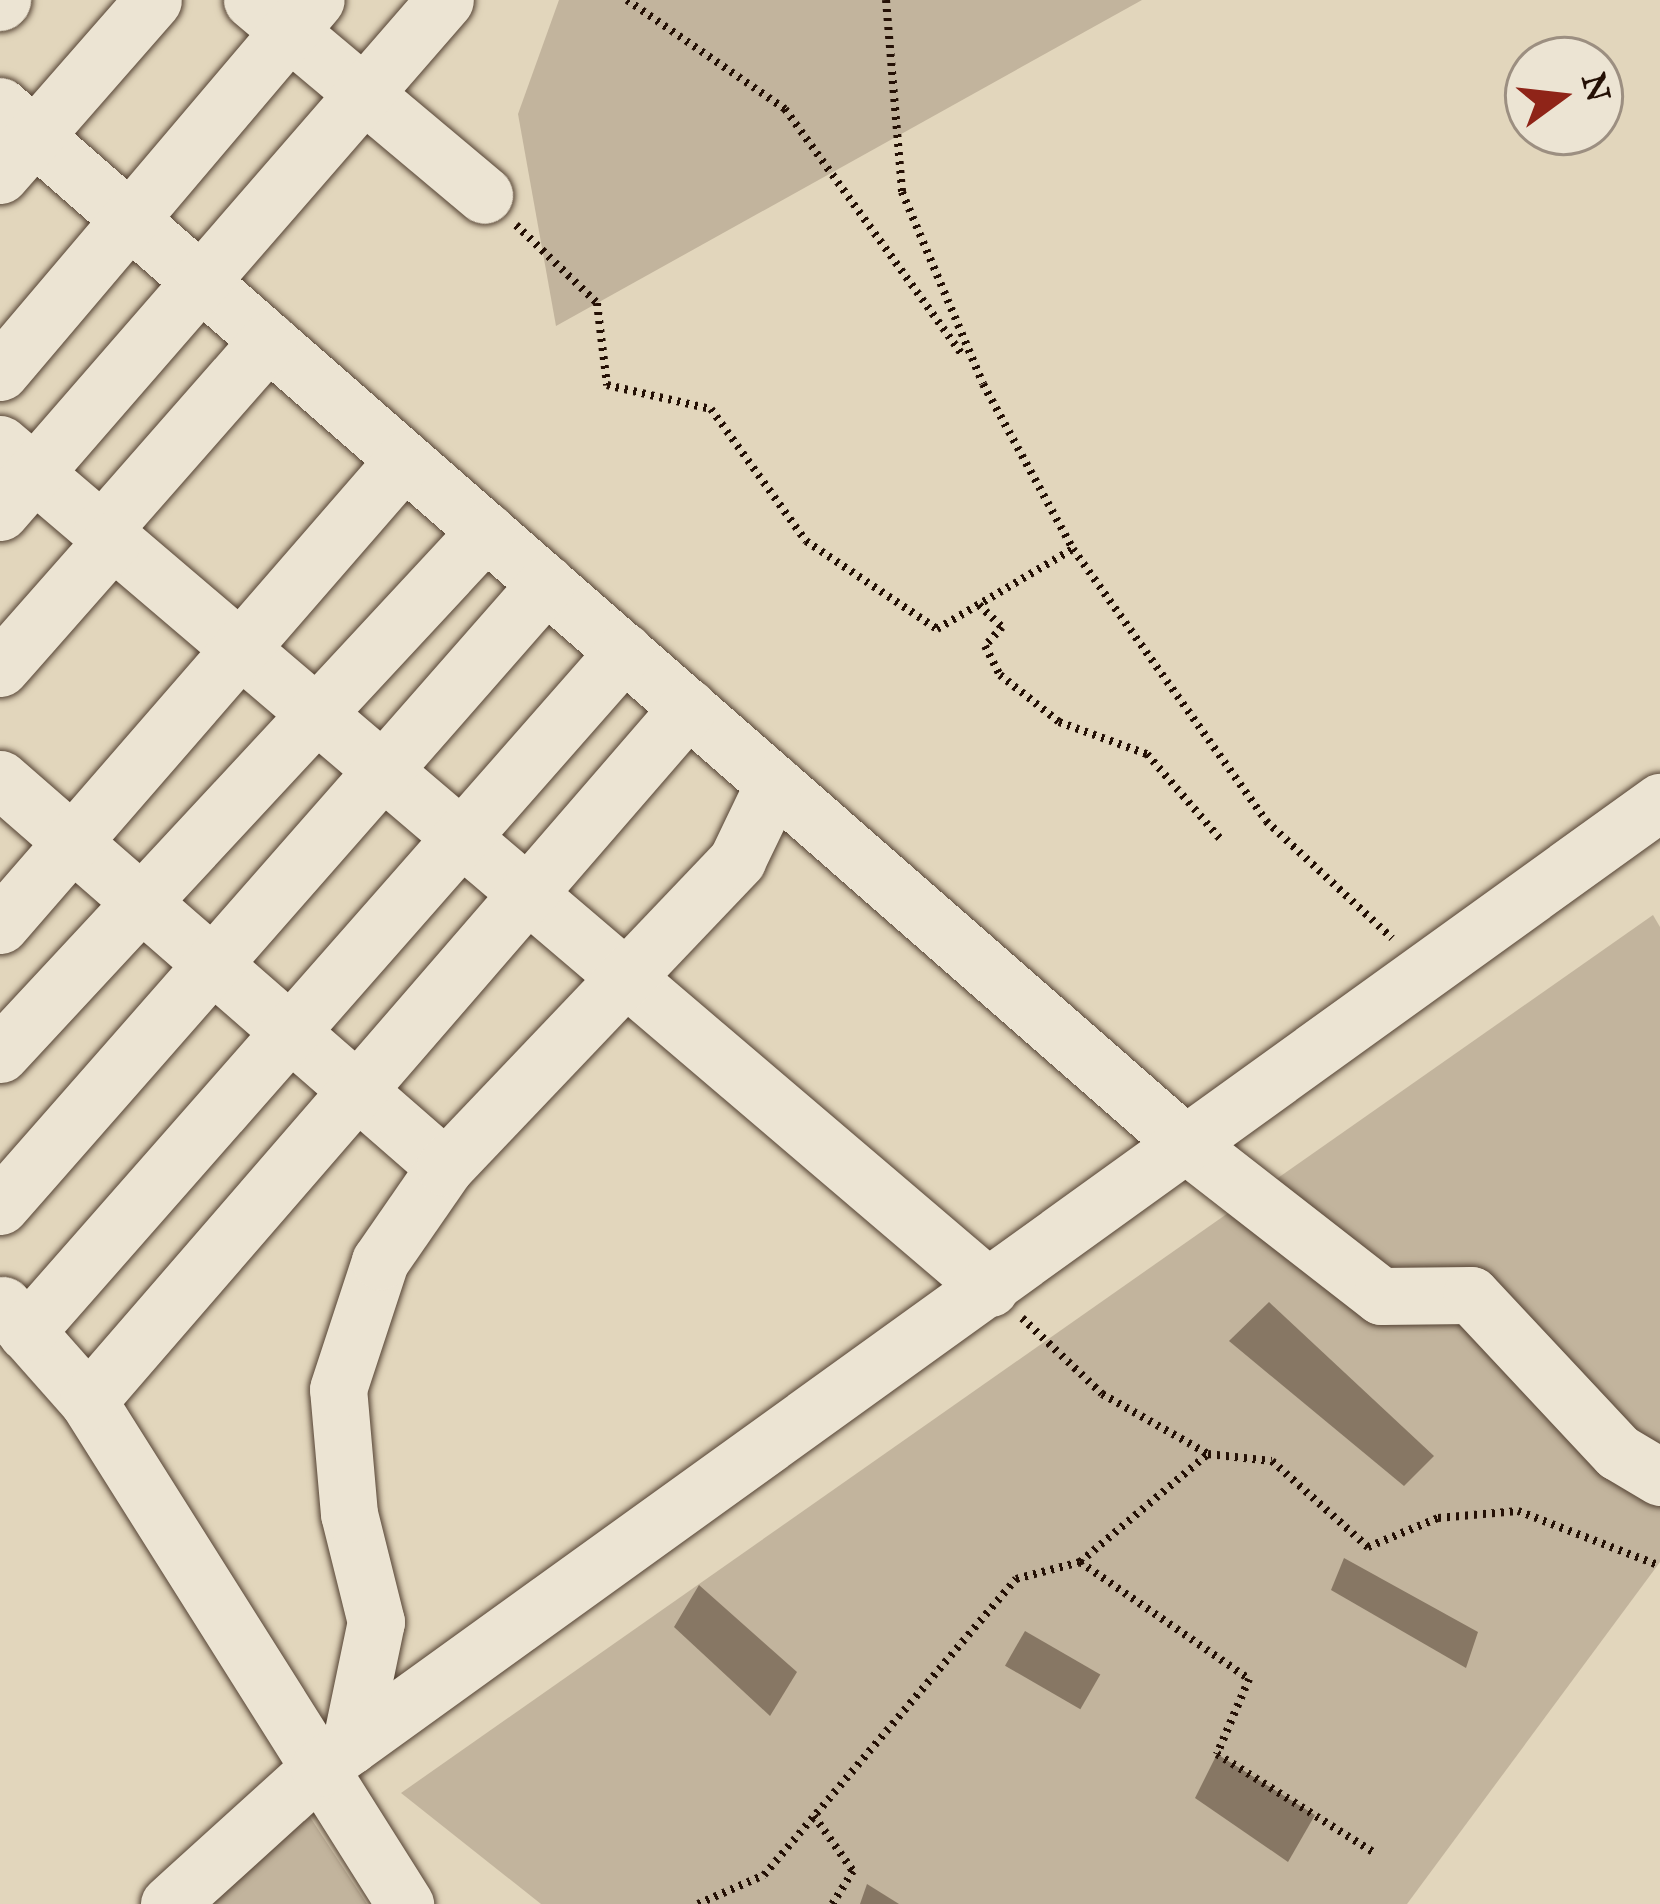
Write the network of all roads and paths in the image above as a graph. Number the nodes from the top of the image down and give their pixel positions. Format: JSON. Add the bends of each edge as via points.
{"nodes":[{"id":1,"x":154,"y":0,"type":"edge"},
{"id":2,"x":446,"y":0,"type":"edge"},
{"id":3,"x":627,"y":0,"type":"edge"},
{"id":4,"x":886,"y":0,"type":"edge"},
{"id":5,"x":286,"y":10,"type":"edge"},
{"id":6,"x":364,"y":94,"type":"junction"},
{"id":7,"x":12,"y":139,"type":"edge"},
{"id":8,"x":484,"y":195,"type":"joint"},
{"id":9,"x":130,"y":220,"type":"junction"},
{"id":10,"x":201,"y":282,"type":"junction"},
{"id":11,"x":268,"y":341,"type":"junction"},
{"id":12,"x":0,"y":372,"type":"edge"},
{"id":13,"x":982,"y":384,"type":"junction"},
{"id":14,"x":404,"y":460,"type":"junction"},
{"id":15,"x":11,"y":476,"type":"edge"},
{"id":16,"x":486,"y":532,"type":"junction"},
{"id":17,"x":107,"y":535,"type":"junction"},
{"id":18,"x":1073,"y":549,"type":"junction"},
{"id":19,"x":546,"y":584,"type":"junction"},
{"id":20,"x":979,"y":604,"type":"junction"},
{"id":21,"x":241,"y":649,"type":"junction"},
{"id":22,"x":624,"y":652,"type":"junction"},
{"id":23,"x":0,"y":668,"type":"edge"},
{"id":24,"x":688,"y":708,"type":"junction"},
{"id":25,"x":316,"y":714,"type":"junction"},
{"id":26,"x":383,"y":770,"type":"junction"},
{"id":27,"x":0,"y":780,"type":"edge"},
{"id":28,"x":774,"y":783,"type":"junction"},
{"id":29,"x":1660,"y":802,"type":"edge"},
{"id":30,"x":459,"y":835,"type":"junction"},
{"id":31,"x":72,"y":842,"type":"junction"},
{"id":32,"x":1222,"y":842,"type":"dead end"},
{"id":33,"x":530,"y":896,"type":"junction"},
{"id":34,"x":141,"y":902,"type":"junction"},
{"id":35,"x":0,"y":925,"type":"edge"},
{"id":36,"x":212,"y":964,"type":"junction"},
{"id":37,"x":1428,"y":971,"type":"junction"},
{"id":38,"x":626,"y":977,"type":"junction"},
{"id":39,"x":288,"y":1030,"type":"junction"},
{"id":40,"x":0,"y":1054,"type":"edge"},
{"id":41,"x":359,"y":1091,"type":"junction"},
{"id":42,"x":1187,"y":1145,"type":"junction"},
{"id":43,"x":445,"y":1167,"type":"junction"},
{"id":44,"x":0,"y":1206,"type":"edge"},
{"id":45,"x":990,"y":1288,"type":"junction"},
{"id":46,"x":13,"y":1317,"type":"edge"},
{"id":47,"x":88,"y":1401,"type":"junction"},
{"id":48,"x":1208,"y":1454,"type":"junction"},
{"id":49,"x":1660,"y":1477,"type":"edge"},
{"id":50,"x":1080,"y":1562,"type":"junction"},
{"id":51,"x":1658,"y":1565,"type":"edge"},
{"id":52,"x":335,"y":1757,"type":"junction"},
{"id":53,"x":814,"y":1816,"type":"junction"},
{"id":54,"x":1373,"y":1852,"type":"dead end"},
{"id":55,"x":169,"y":1904,"type":"edge"},
{"id":56,"x":405,"y":1904,"type":"edge"},
{"id":57,"x":698,"y":1904,"type":"edge"},
{"id":58,"x":832,"y":1904,"type":"edge"}],
"edges":[{"from":1,"to":7,"type":"street"},
{"from":2,"to":6,"type":"street"},
{"from":3,"to":13,"type":"path","via":[[785,109]]},
{"from":4,"to":13,"type":"path","via":[[902,192]]},
{"from":5,"to":6,"type":"street"},
{"from":5,"to":9,"type":"street"},
{"from":6,"to":8,"type":"street"},
{"from":6,"to":10,"type":"street"},
{"from":7,"to":9,"type":"street"},
{"from":8,"to":20,"type":"path","via":[[597,303],[607,385],[711,409],[806,541],[938,629]]},
{"from":9,"to":10,"type":"street"},
{"from":9,"to":12,"type":"street"},
{"from":10,"to":11,"type":"street"},
{"from":10,"to":15,"type":"street"},
{"from":11,"to":14,"type":"street"},
{"from":11,"to":17,"type":"street"},
{"from":13,"to":18,"type":"path"},
{"from":14,"to":16,"type":"street"},
{"from":14,"to":21,"type":"street"},
{"from":15,"to":17,"type":"street"},
{"from":16,"to":19,"type":"street"},
{"from":16,"to":25,"type":"street"},
{"from":17,"to":21,"type":"street"},
{"from":17,"to":23,"type":"street"},
{"from":18,"to":20,"type":"path"},
{"from":18,"to":37,"type":"path","via":[[1266,821]]},
{"from":19,"to":22,"type":"street"},
{"from":19,"to":26,"type":"street"},
{"from":20,"to":32,"type":"path","via":[[1002,627],[986,646],[1000,675],[1059,722],[1147,754]]},
{"from":21,"to":25,"type":"street"},
{"from":21,"to":31,"type":"street"},
{"from":22,"to":24,"type":"street"},
{"from":22,"to":30,"type":"street"},
{"from":24,"to":28,"type":"street"},
{"from":24,"to":33,"type":"street"},
{"from":25,"to":26,"type":"street"},
{"from":25,"to":34,"type":"street"},
{"from":26,"to":30,"type":"street"},
{"from":26,"to":36,"type":"street"},
{"from":27,"to":31,"type":"street"},
{"from":28,"to":38,"type":"street","via":[[737,860]]},
{"from":28,"to":42,"type":"street"},
{"from":29,"to":37,"type":"street"},
{"from":30,"to":33,"type":"street"},
{"from":30,"to":39,"type":"street"},
{"from":31,"to":34,"type":"street"},
{"from":31,"to":35,"type":"street"},
{"from":33,"to":38,"type":"street"},
{"from":33,"to":41,"type":"street"},
{"from":34,"to":36,"type":"street"},
{"from":34,"to":40,"type":"street"},
{"from":36,"to":39,"type":"street"},
{"from":36,"to":44,"type":"street"},
{"from":37,"to":42,"type":"street"},
{"from":38,"to":43,"type":"street"},
{"from":38,"to":45,"type":"street"},
{"from":39,"to":41,"type":"street"},
{"from":39,"to":46,"type":"street"},
{"from":41,"to":43,"type":"street"},
{"from":41,"to":47,"type":"street"},
{"from":42,"to":45,"type":"street"},
{"from":42,"to":49,"type":"street","via":[[1381,1296],[1471,1295],[1618,1452]]},
{"from":43,"to":52,"type":"street","via":[[380,1261],[338,1388],[350,1514],[376,1622]]},
{"from":45,"to":48,"type":"path","via":[[1102,1394]]},
{"from":45,"to":52,"type":"street"},
{"from":46,"to":47,"type":"street"},
{"from":47,"to":52,"type":"street"},
{"from":48,"to":50,"type":"path"},
{"from":48,"to":51,"type":"path","via":[[1272,1461],[1368,1547],[1438,1518],[1518,1511]]},
{"from":50,"to":53,"type":"path","via":[[1016,1579]]},
{"from":50,"to":54,"type":"path","via":[[1249,1678],[1217,1754]]},
{"from":52,"to":55,"type":"street"},
{"from":52,"to":56,"type":"street"},
{"from":53,"to":57,"type":"path","via":[[764,1875]]},
{"from":53,"to":58,"type":"path","via":[[853,1870]]}]}
